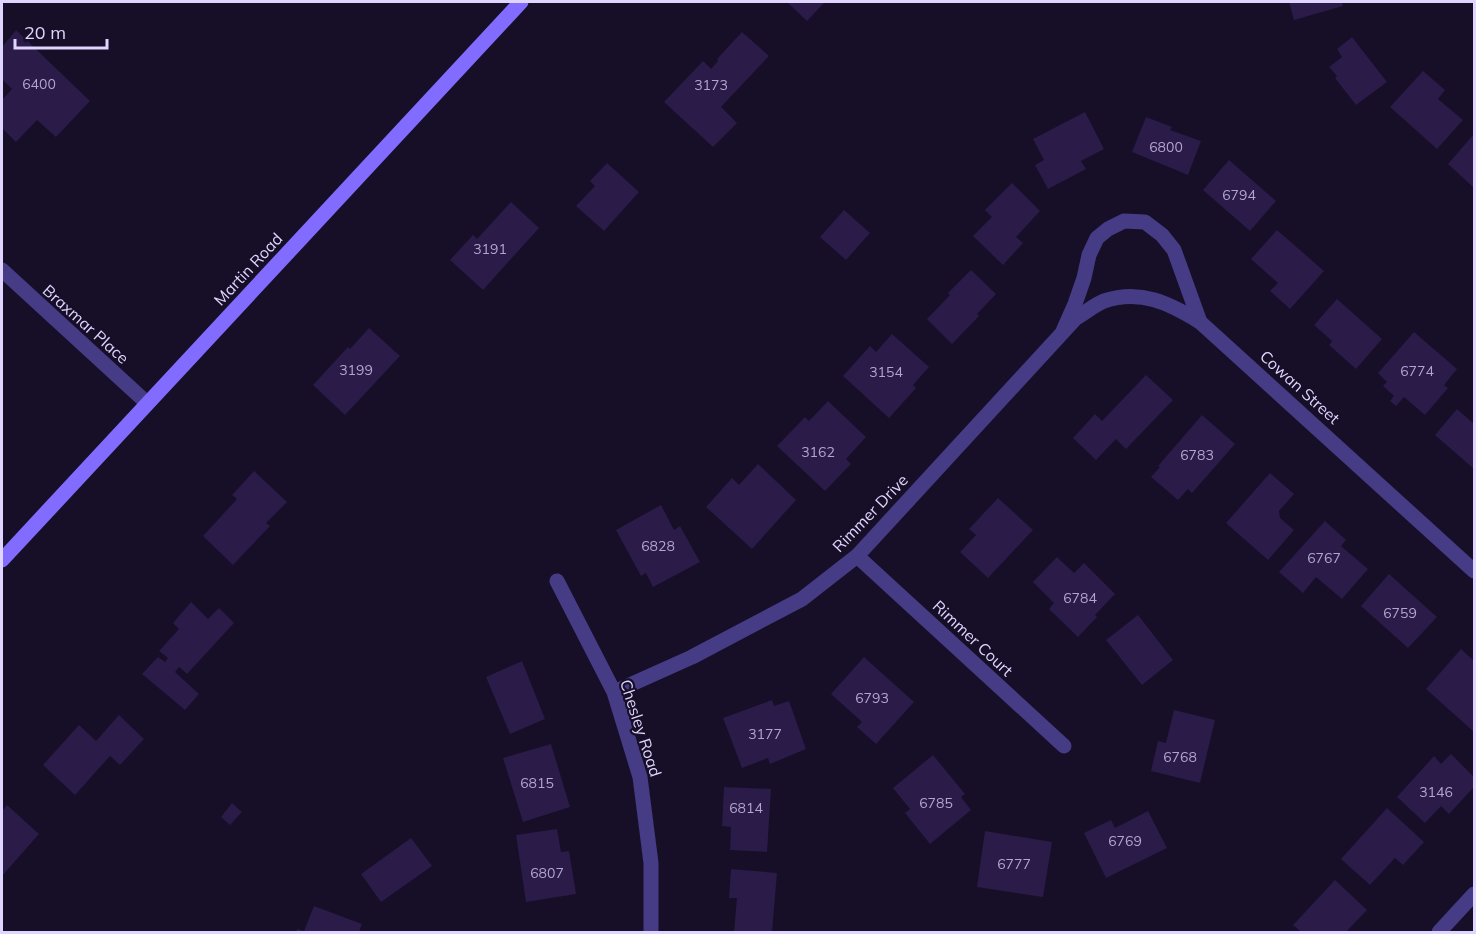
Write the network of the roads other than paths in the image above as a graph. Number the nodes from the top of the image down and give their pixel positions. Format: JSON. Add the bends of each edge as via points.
{"nodes":[{"id":1,"x":521,"y":2,"type":"edge"},
{"id":2,"x":2,"y":270,"type":"edge"},
{"id":3,"x":1076,"y":318,"type":"joint"},
{"id":4,"x":1200,"y":322,"type":"junction"},
{"id":5,"x":1062,"y":333,"type":"junction"},
{"id":6,"x":147,"y":404,"type":"junction"},
{"id":7,"x":857,"y":556,"type":"junction"},
{"id":8,"x":2,"y":560,"type":"edge"},
{"id":9,"x":1474,"y":571,"type":"edge"},
{"id":10,"x":557,"y":581,"type":"dead end"},
{"id":11,"x":614,"y":692,"type":"junction"},
{"id":12,"x":1064,"y":746,"type":"dead end"},
{"id":13,"x":1474,"y":894,"type":"edge"},
{"id":14,"x":651,"y":933,"type":"edge"},
{"id":15,"x":1439,"y":933,"type":"edge"}],
"edges":[{"from":1,"to":6,"type":"street","name":"Martin Road"},
{"from":2,"to":6,"type":"street","name":"Braxmar Place"},
{"from":3,"to":4,"type":"street","name":"Cowan Street","via":[[1103,302],[1136,296],[1170,304]]},
{"from":3,"to":5,"type":"street","name":"Rimmer Drive"},
{"from":4,"to":5,"type":"street","via":[[1174,250],[1145,222],[1124,221],[1097,238]]},
{"from":4,"to":9,"type":"street","name":"Cowan Street"},
{"from":5,"to":7,"type":"street","name":"Rimmer Drive"},
{"from":6,"to":8,"type":"street","name":"Martin Road"},
{"from":7,"to":11,"type":"street","name":"Rimmer Drive","via":[[802,598],[692,657]]},
{"from":7,"to":12,"type":"street","name":"Rimmer Court"},
{"from":10,"to":11,"type":"street","name":"Chesley Road"},
{"from":11,"to":14,"type":"street","name":"Chesley Road","via":[[640,777],[651,864]]},
{"from":13,"to":15,"type":"street"}]}
